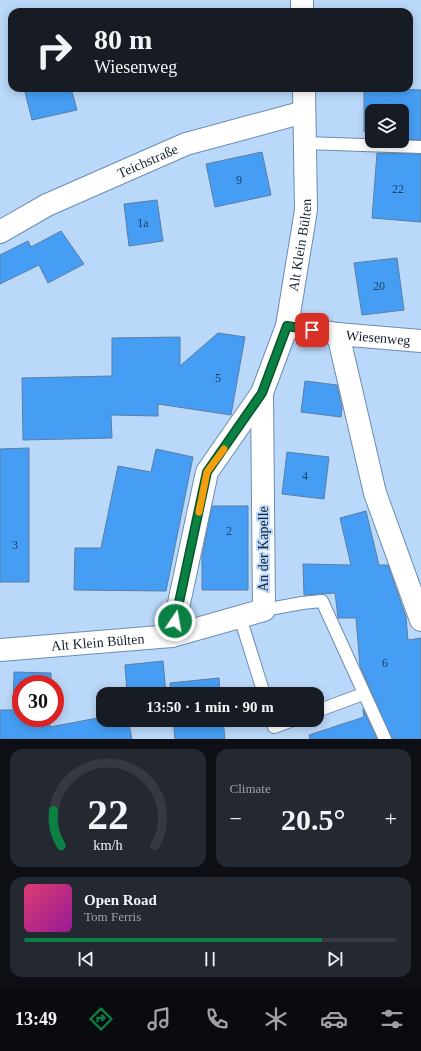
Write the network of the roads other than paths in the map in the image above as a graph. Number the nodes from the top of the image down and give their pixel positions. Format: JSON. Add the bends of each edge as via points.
{"nodes":[{"id":1,"x":304,"y":92,"type":"edge"},
{"id":2,"x":304,"y":112,"type":"junction"},
{"id":3,"x":305,"y":143,"type":"junction"},
{"id":4,"x":421,"y":147,"type":"edge"},
{"id":5,"x":0,"y":232,"type":"edge"},
{"id":6,"x":287,"y":326,"type":"junction"},
{"id":7,"x":338,"y":334,"type":"junction"},
{"id":8,"x":421,"y":341,"type":"edge"},
{"id":9,"x":262,"y":393,"type":"junction"},
{"id":10,"x":264,"y":610,"type":"junction"},
{"id":11,"x":240,"y":617,"type":"junction"},
{"id":12,"x":421,"y":620,"type":"edge"},
{"id":13,"x":172,"y":636,"type":"junction"},
{"id":14,"x":0,"y":650,"type":"edge"},
{"id":15,"x":262,"y":687,"type":"edge"},
{"id":16,"x":363,"y":694,"type":"junction"},
{"id":17,"x":324,"y":708,"type":"edge"},
{"id":18,"x":384,"y":739,"type":"edge"}],
"edges":[{"from":1,"to":2,"type":"street","name":"Alt Klein Bülten"},
{"from":2,"to":3,"type":"street","name":"Alt Klein Bülten"},
{"from":2,"to":5,"type":"street","name":"Teichstraße","via":[[186,144],[47,205]]},
{"from":3,"to":4,"type":"lane"},
{"from":3,"to":6,"type":"street","name":"Alt Klein Bülten","via":[[306,210]]},
{"from":6,"to":7,"type":"street","name":"Wiesenweg"},
{"from":6,"to":9,"type":"street","name":"Alt Klein Bülten"},
{"from":7,"to":8,"type":"street","name":"Wiesenweg"},
{"from":7,"to":12,"type":"street","via":[[375,493]]},
{"from":9,"to":10,"type":"street","name":"An der Kapelle"},
{"from":9,"to":13,"type":"street","name":"Alt Klein Bülten","via":[[207,472]]},
{"from":10,"to":11,"type":"street","name":"An der Kapelle"},
{"from":10,"to":16,"type":"lane","via":[[322,601]]},
{"from":11,"to":13,"type":"street","name":"An der Kapelle"},
{"from":11,"to":15,"type":"lane"},
{"from":13,"to":14,"type":"street","name":"Alt Klein Bülten"},
{"from":16,"to":17,"type":"lane"},
{"from":16,"to":18,"type":"lane"}]}
